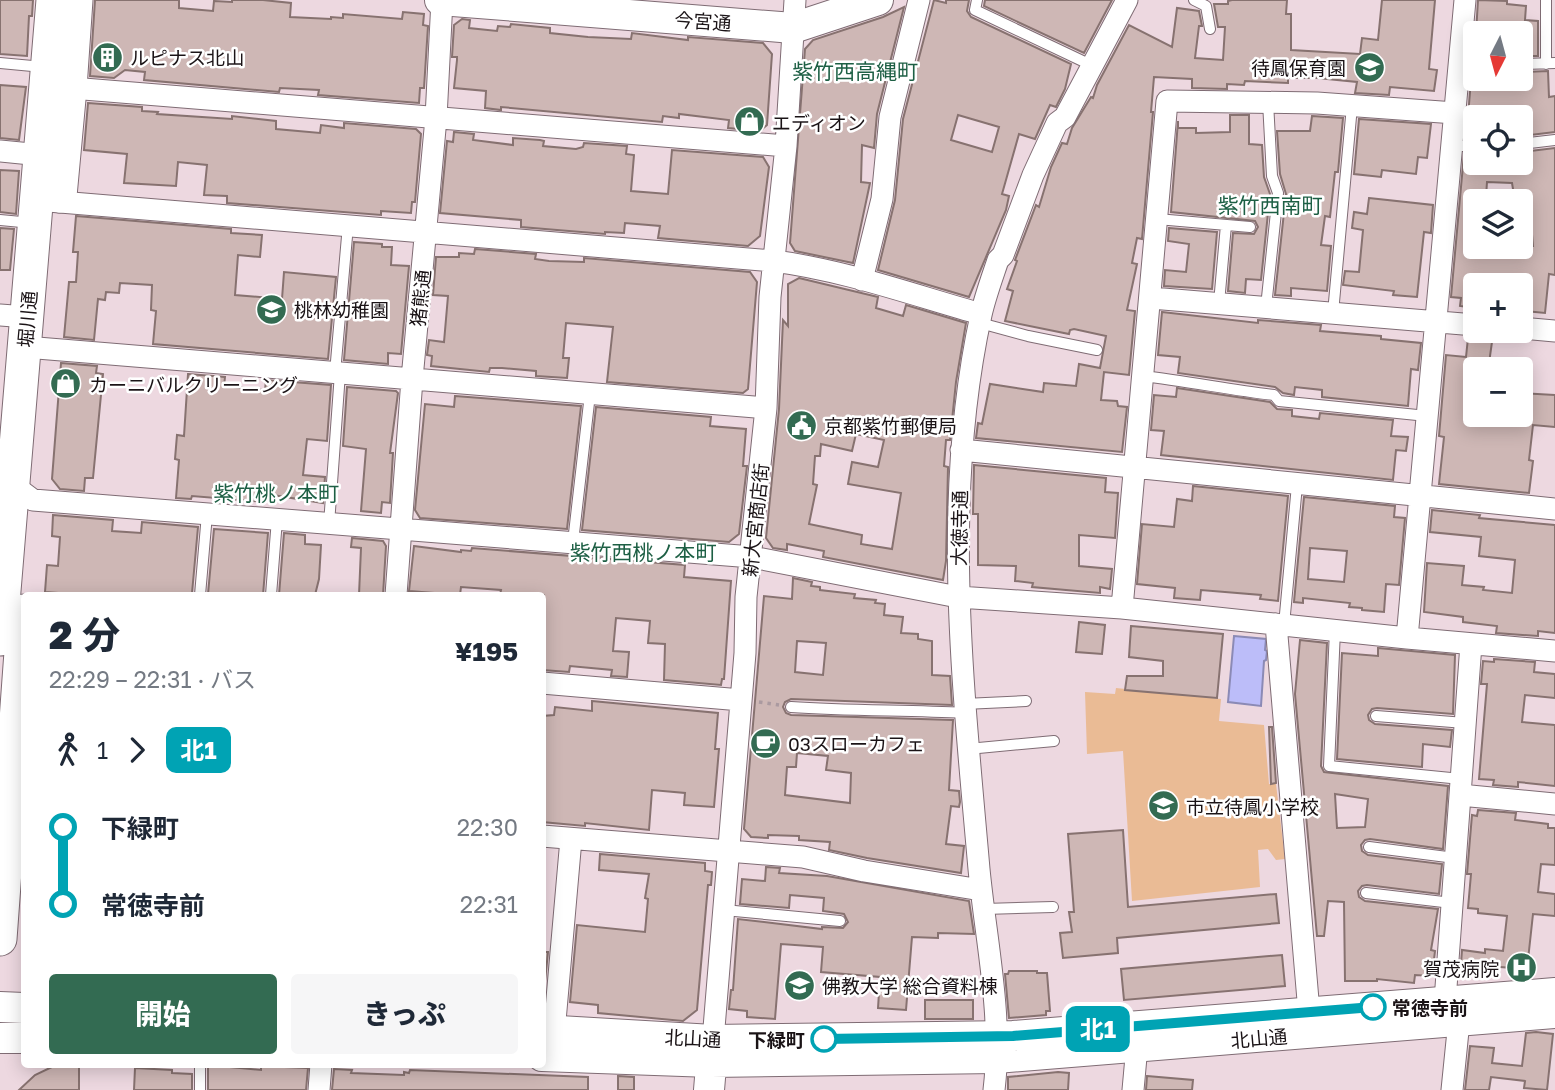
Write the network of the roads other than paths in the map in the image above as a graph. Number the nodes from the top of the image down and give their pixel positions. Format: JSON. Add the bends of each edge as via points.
{"nodes":[{"id":1,"x":53,"y":0,"type":"edge"},
{"id":2,"x":76,"y":0,"type":"edge"},
{"id":3,"x":441,"y":0,"type":"edge"},
{"id":4,"x":878,"y":0,"type":"edge"},
{"id":5,"x":919,"y":0,"type":"edge"},
{"id":6,"x":977,"y":0,"type":"edge"},
{"id":7,"x":1127,"y":0,"type":"edge"},
{"id":8,"x":1195,"y":0,"type":"edge"},
{"id":9,"x":1465,"y":0,"type":"edge"},
{"id":10,"x":1546,"y":0,"type":"edge"},
{"id":11,"x":536,"y":4,"type":"edge"},
{"id":12,"x":794,"y":14,"type":"edge"},
{"id":13,"x":1466,"y":21,"type":"edge"},
{"id":14,"x":1210,"y":29,"type":"dead end"},
{"id":15,"x":1550,"y":63,"type":"edge"},
{"id":16,"x":0,"y":64,"type":"edge"},
{"id":17,"x":1091,"y":65,"type":"junction"},
{"id":18,"x":1463,"y":80,"type":"edge"},
{"id":19,"x":54,"y":81,"type":"junction"},
{"id":20,"x":1268,"y":102,"type":"junction"},
{"id":21,"x":1352,"y":106,"type":"junction"},
{"id":22,"x":1455,"y":113,"type":"junction"},
{"id":23,"x":436,"y":118,"type":"junction"},
{"id":24,"x":1555,"y":139,"type":"edge"},
{"id":25,"x":1533,"y":142,"type":"edge"},
{"id":26,"x":786,"y":146,"type":"junction"},
{"id":27,"x":1452,"y":146,"type":"junction"},
{"id":28,"x":1463,"y":146,"type":"edge"},
{"id":29,"x":0,"y":151,"type":"edge"},
{"id":30,"x":41,"y":155,"type":"junction"},
{"id":31,"x":44,"y":208,"type":"junction"},
{"id":32,"x":1157,"y":219,"type":"junction"},
{"id":33,"x":0,"y":220,"type":"edge"},
{"id":34,"x":348,"y":225,"type":"junction"},
{"id":35,"x":1226,"y":225,"type":"junction"},
{"id":36,"x":1251,"y":227,"type":"dead end"},
{"id":37,"x":426,"y":231,"type":"junction"},
{"id":38,"x":774,"y":261,"type":"junction"},
{"id":39,"x":862,"y":280,"type":"junction"},
{"id":40,"x":1151,"y":298,"type":"junction"},
{"id":41,"x":1219,"y":303,"type":"junction"},
{"id":42,"x":1266,"y":307,"type":"junction"},
{"id":43,"x":1333,"y":313,"type":"junction"},
{"id":44,"x":980,"y":319,"type":"junction"},
{"id":45,"x":1436,"y":321,"type":"junction"},
{"id":46,"x":1463,"y":324,"type":"edge"},
{"id":47,"x":1533,"y":329,"type":"edge"},
{"id":48,"x":1555,"y":331,"type":"edge"},
{"id":49,"x":24,"y":332,"type":"edge"},
{"id":50,"x":1097,"y":350,"type":"dead end"},
{"id":51,"x":337,"y":373,"type":"junction"},
{"id":52,"x":1142,"y":376,"type":"junction"},
{"id":53,"x":412,"y":379,"type":"junction"},
{"id":54,"x":590,"y":394,"type":"junction"},
{"id":55,"x":766,"y":408,"type":"junction"},
{"id":56,"x":1427,"y":416,"type":"junction"},
{"id":57,"x":961,"y":450,"type":"junction"},
{"id":58,"x":1133,"y":469,"type":"junction"},
{"id":59,"x":1297,"y":485,"type":"junction"},
{"id":60,"x":15,"y":490,"type":"edge"},
{"id":61,"x":1420,"y":496,"type":"junction"},
{"id":62,"x":1555,"y":509,"type":"edge"},
{"id":63,"x":207,"y":514,"type":"junction"},
{"id":64,"x":277,"y":519,"type":"junction"},
{"id":65,"x":329,"y":524,"type":"junction"},
{"id":66,"x":401,"y":530,"type":"junction"},
{"id":67,"x":573,"y":542,"type":"junction"},
{"id":68,"x":752,"y":557,"type":"junction"},
{"id":69,"x":26,"y":592,"type":"edge"},
{"id":70,"x":200,"y":592,"type":"edge"},
{"id":71,"x":271,"y":592,"type":"edge"},
{"id":72,"x":396,"y":592,"type":"edge"},
{"id":73,"x":958,"y":597,"type":"junction"},
{"id":74,"x":1122,"y":608,"type":"junction"},
{"id":75,"x":1280,"y":625,"type":"junction"},
{"id":76,"x":1335,"y":630,"type":"junction"},
{"id":77,"x":14,"y":637,"type":"edge"},
{"id":78,"x":1407,"y":638,"type":"junction"},
{"id":79,"x":1471,"y":645,"type":"junction"},
{"id":80,"x":1555,"y":651,"type":"edge"},
{"id":81,"x":546,"y":683,"type":"edge"},
{"id":82,"x":741,"y":700,"type":"junction"},
{"id":83,"x":1026,"y":701,"type":"dead end"},
{"id":84,"x":791,"y":707,"type":"road end"},
{"id":85,"x":965,"y":709,"type":"junction"},
{"id":86,"x":1376,"y":716,"type":"dead end"},
{"id":87,"x":1465,"y":723,"type":"junction"},
{"id":88,"x":1054,"y":741,"type":"dead end"},
{"id":89,"x":968,"y":749,"type":"junction"},
{"id":90,"x":1461,"y":787,"type":"junction"},
{"id":91,"x":12,"y":796,"type":"edge"},
{"id":92,"x":1555,"y":804,"type":"edge"},
{"id":93,"x":546,"y":836,"type":"edge"},
{"id":94,"x":571,"y":839,"type":"junction"},
{"id":95,"x":1368,"y":847,"type":"dead end"},
{"id":96,"x":727,"y":851,"type":"junction"},
{"id":97,"x":1455,"y":858,"type":"junction"},
{"id":98,"x":14,"y":891,"type":"edge"},
{"id":99,"x":1366,"y":893,"type":"dead end"},
{"id":100,"x":982,"y":900,"type":"junction"},
{"id":101,"x":1452,"y":903,"type":"junction"},
{"id":102,"x":1053,"y":907,"type":"dead end"},
{"id":103,"x":724,"y":910,"type":"junction"},
{"id":104,"x":840,"y":921,"type":"dead end"},
{"id":105,"x":552,"y":934,"type":"edge"},
{"id":106,"x":0,"y":939,"type":"edge"},
{"id":107,"x":1555,"y":993,"type":"edge"},
{"id":108,"x":0,"y":1007,"type":"edge"},
{"id":109,"x":21,"y":1008,"type":"edge"},
{"id":110,"x":1452,"y":1011,"type":"junction"},
{"id":111,"x":1555,"y":1013,"type":"edge"},
{"id":112,"x":1310,"y":1023,"type":"junction"},
{"id":113,"x":1137,"y":1037,"type":"junction"},
{"id":114,"x":0,"y":1038,"type":"edge"},
{"id":115,"x":21,"y":1038,"type":"edge"},
{"id":116,"x":548,"y":1044,"type":"edge"},
{"id":117,"x":996,"y":1047,"type":"junction"},
{"id":118,"x":711,"y":1064,"type":"edge"},
{"id":119,"x":200,"y":1068,"type":"edge"},
{"id":120,"x":321,"y":1068,"type":"edge"},
{"id":121,"x":200,"y":1090,"type":"edge"},
{"id":122,"x":319,"y":1090,"type":"edge"},
{"id":123,"x":993,"y":1090,"type":"edge"},
{"id":124,"x":1133,"y":1090,"type":"edge"},
{"id":125,"x":1451,"y":1090,"type":"edge"}],
"edges":[{"from":1,"to":19,"type":"main road","name":"堀川通"},
{"from":2,"to":19,"type":"main road","name":"堀川通"},
{"from":3,"to":11,"type":"street","name":"今宮通"},
{"from":3,"to":23,"type":"street","name":"猪熊通"},
{"from":4,"to":12,"type":"street","name":"今宮通"},
{"from":5,"to":39,"type":"street","via":[[890,117],[883,199]]},
{"from":6,"to":17,"type":"lane","via":[[975,10]]},
{"from":7,"to":17,"type":"street","name":"大徳寺通"},
{"from":8,"to":14,"type":"lane","via":[[1206,6]]},
{"from":9,"to":13,"type":"street"},
{"from":10,"to":15,"type":"lane"},
{"from":11,"to":12,"type":"street","name":"今宮通"},
{"from":12,"to":26,"type":"street","name":"新大宮商店街"},
{"from":16,"to":19,"type":"lane"},
{"from":17,"to":44,"type":"street","name":"大徳寺通","via":[[1033,175]]},
{"from":18,"to":22,"type":"street"},
{"from":19,"to":23,"type":"street"},
{"from":19,"to":30,"type":"main road","name":"堀川通"},
{"from":19,"to":31,"type":"main road","name":"堀川通"},
{"from":20,"to":21,"type":"street"},
{"from":20,"to":32,"type":"street","via":[[1167,101]]},
{"from":20,"to":42,"type":"lane","via":[[1272,176],[1278,193]]},
{"from":21,"to":22,"type":"street"},
{"from":21,"to":43,"type":"lane"},
{"from":22,"to":27,"type":"street"},
{"from":23,"to":26,"type":"street"},
{"from":23,"to":37,"type":"street","name":"猪熊通"},
{"from":24,"to":25,"type":"lane"},
{"from":26,"to":38,"type":"street","name":"新大宮商店街"},
{"from":27,"to":28,"type":"lane"},
{"from":27,"to":45,"type":"street"},
{"from":29,"to":30,"type":"street"},
{"from":30,"to":31,"type":"main road","name":"堀川通"},
{"from":31,"to":33,"type":"lane"},
{"from":31,"to":34,"type":"street"},
{"from":31,"to":49,"type":"main road","name":"堀川通"},
{"from":32,"to":35,"type":"lane"},
{"from":32,"to":40,"type":"street"},
{"from":34,"to":37,"type":"street"},
{"from":34,"to":51,"type":"lane"},
{"from":35,"to":36,"type":"lane"},
{"from":35,"to":41,"type":"lane"},
{"from":37,"to":38,"type":"street"},
{"from":37,"to":53,"type":"street","name":"猪熊通"},
{"from":38,"to":39,"type":"street"},
{"from":38,"to":55,"type":"street","name":"新大宮商店街"},
{"from":39,"to":44,"type":"street"},
{"from":40,"to":41,"type":"street"},
{"from":40,"to":52,"type":"street"},
{"from":41,"to":42,"type":"street"},
{"from":42,"to":43,"type":"street"},
{"from":43,"to":45,"type":"street"},
{"from":44,"to":50,"type":"lane","via":[[1028,336]]},
{"from":44,"to":57,"type":"street","name":"大徳寺通"},
{"from":45,"to":46,"type":"street"},
{"from":45,"to":56,"type":"street"},
{"from":47,"to":48,"type":"street"},
{"from":49,"to":51,"type":"street"},
{"from":49,"to":60,"type":"main road","name":"堀川通"},
{"from":51,"to":53,"type":"street"},
{"from":51,"to":65,"type":"lane"},
{"from":52,"to":56,"type":"lane","via":[[1274,395],[1279,401]]},
{"from":52,"to":58,"type":"street"},
{"from":53,"to":54,"type":"street"},
{"from":53,"to":66,"type":"street","name":"猪熊通"},
{"from":54,"to":55,"type":"street"},
{"from":54,"to":67,"type":"lane"},
{"from":55,"to":68,"type":"street","name":"新大宮商店街"},
{"from":56,"to":61,"type":"street"},
{"from":57,"to":58,"type":"street"},
{"from":57,"to":73,"type":"street","name":"大徳寺通"},
{"from":58,"to":59,"type":"street"},
{"from":58,"to":74,"type":"street"},
{"from":59,"to":61,"type":"street"},
{"from":59,"to":75,"type":"lane"},
{"from":60,"to":63,"type":"street"},
{"from":60,"to":69,"type":"main road","name":"堀川通"},
{"from":60,"to":77,"type":"main road","name":"堀川通"},
{"from":61,"to":62,"type":"street"},
{"from":61,"to":78,"type":"street"},
{"from":63,"to":64,"type":"street"},
{"from":63,"to":70,"type":"lane"},
{"from":64,"to":65,"type":"street"},
{"from":64,"to":71,"type":"lane"},
{"from":65,"to":66,"type":"street"},
{"from":66,"to":67,"type":"street"},
{"from":66,"to":72,"type":"street","name":"猪熊通"},
{"from":67,"to":68,"type":"street"},
{"from":68,"to":73,"type":"street"},
{"from":68,"to":82,"type":"street","name":"新大宮商店街"},
{"from":73,"to":74,"type":"street"},
{"from":73,"to":85,"type":"street","name":"大徳寺通"},
{"from":74,"to":75,"type":"street"},
{"from":75,"to":76,"type":"street"},
{"from":75,"to":112,"type":"street"},
{"from":76,"to":78,"type":"street"},
{"from":76,"to":90,"type":"lane","via":[[1329,766]]},
{"from":77,"to":91,"type":"main road","name":"堀川通"},
{"from":78,"to":79,"type":"street"},
{"from":79,"to":80,"type":"street"},
{"from":79,"to":87,"type":"street"},
{"from":81,"to":82,"type":"street"},
{"from":82,"to":96,"type":"street","name":"新大宮商店街"},
{"from":83,"to":85,"type":"lane"},
{"from":84,"to":85,"type":"lane","via":[[855,712]]},
{"from":85,"to":89,"type":"street","name":"大徳寺通"},
{"from":86,"to":87,"type":"lane"},
{"from":87,"to":90,"type":"street"},
{"from":88,"to":89,"type":"lane"},
{"from":89,"to":100,"type":"street","name":"大徳寺通"},
{"from":90,"to":92,"type":"street"},
{"from":90,"to":97,"type":"street"},
{"from":91,"to":98,"type":"main road","name":"堀川通"},
{"from":93,"to":94,"type":"street"},
{"from":94,"to":96,"type":"street"},
{"from":94,"to":105,"type":"street"},
{"from":95,"to":97,"type":"lane"},
{"from":96,"to":100,"type":"street","via":[[803,857]]},
{"from":96,"to":103,"type":"street","name":"新大宮商店街"},
{"from":97,"to":101,"type":"street"},
{"from":98,"to":106,"type":"main road","name":"堀川通"},
{"from":99,"to":101,"type":"lane"},
{"from":100,"to":102,"type":"lane"},
{"from":100,"to":117,"type":"street","name":"大徳寺通","via":[[992,962]]},
{"from":101,"to":110,"type":"street"},
{"from":103,"to":104,"type":"lane"},
{"from":103,"to":118,"type":"street","name":"新大宮商店街"},
{"from":105,"to":116,"type":"street"},
{"from":107,"to":110,"type":"street","name":"北山通"},
{"from":108,"to":109,"type":"street"},
{"from":110,"to":111,"type":"street","name":"北山通"},
{"from":110,"to":112,"type":"street","name":"北山通"},
{"from":110,"to":125,"type":"street"},
{"from":112,"to":113,"type":"street","name":"北山通"},
{"from":113,"to":117,"type":"street","name":"北山通"},
{"from":113,"to":124,"type":"street"},
{"from":114,"to":115,"type":"street"},
{"from":116,"to":118,"type":"street","name":"北山通"},
{"from":117,"to":118,"type":"street","name":"北山通"},
{"from":117,"to":123,"type":"street","name":"大徳寺通"},
{"from":119,"to":121,"type":"lane"},
{"from":120,"to":122,"type":"street"}]}
